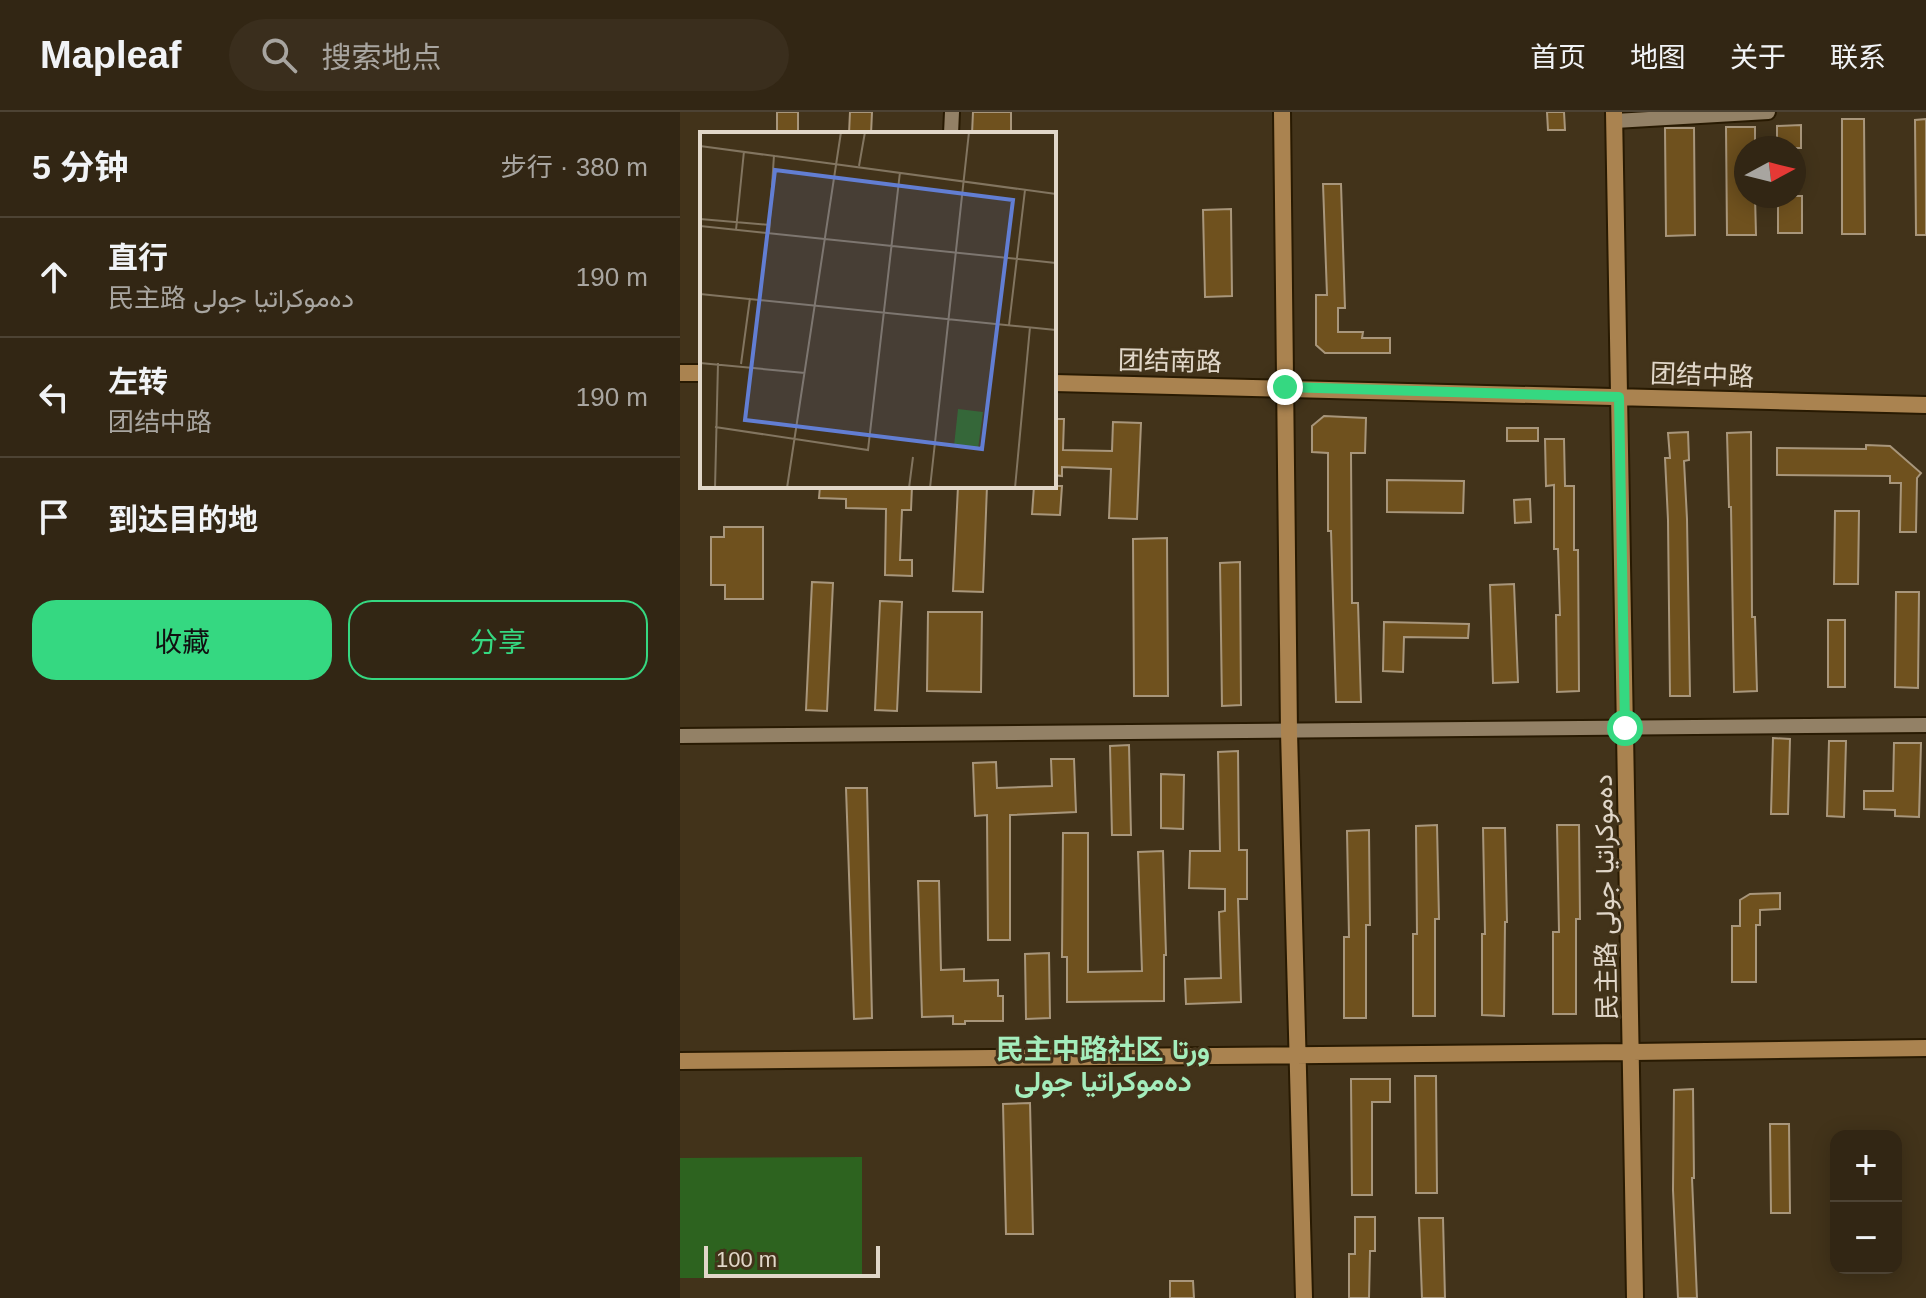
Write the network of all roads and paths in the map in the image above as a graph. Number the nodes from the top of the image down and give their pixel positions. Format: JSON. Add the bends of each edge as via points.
{"nodes":[{"id":1,"x":952,"y":112,"type":"edge"},
{"id":2,"x":1282,"y":112,"type":"edge"},
{"id":3,"x":1768,"y":112,"type":"edge"},
{"id":4,"x":1655,"y":116,"type":"edge"},
{"id":5,"x":1614,"y":117,"type":"edge"},
{"id":6,"x":951,"y":132,"type":"edge"},
{"id":7,"x":1056,"y":383,"type":"edge"},
{"id":8,"x":1285,"y":387,"type":"junction"},
{"id":9,"x":1619,"y":397,"type":"junction"},
{"id":10,"x":1926,"y":405,"type":"edge"},
{"id":11,"x":1926,"y":725,"type":"edge"},
{"id":12,"x":1625,"y":728,"type":"junction"},
{"id":13,"x":1289,"y":732,"type":"junction"},
{"id":14,"x":680,"y":736,"type":"edge"},
{"id":15,"x":1926,"y":1048,"type":"edge"},
{"id":16,"x":1632,"y":1052,"type":"junction"},
{"id":17,"x":1298,"y":1054,"type":"junction"},
{"id":18,"x":680,"y":1061,"type":"edge"},
{"id":19,"x":1304,"y":1298,"type":"edge"},
{"id":20,"x":1635,"y":1298,"type":"edge"}],
"edges":[{"from":1,"to":6,"type":"street"},
{"from":2,"to":8,"type":"street"},
{"from":3,"to":4,"type":"street"},
{"from":4,"to":5,"type":"street"},
{"from":5,"to":9,"type":"street","name":"民主路 دەموكراتيا جولى"},
{"from":7,"to":8,"type":"street","name":"团结南路"},
{"from":8,"to":9,"type":"street","name":"团结中路"},
{"from":8,"to":13,"type":"street"},
{"from":9,"to":10,"type":"street","name":"团结中路"},
{"from":9,"to":12,"type":"street","name":"民主路 دەموكراتيا جولى"},
{"from":11,"to":12,"type":"street"},
{"from":12,"to":13,"type":"street"},
{"from":12,"to":16,"type":"street","name":"民主路 دەموكراتيا جولى"},
{"from":13,"to":14,"type":"street"},
{"from":13,"to":17,"type":"street"},
{"from":15,"to":16,"type":"street"},
{"from":16,"to":17,"type":"street"},
{"from":16,"to":20,"type":"street","name":"民主路 دەموكراتيا جولى"},
{"from":17,"to":18,"type":"street"},
{"from":17,"to":19,"type":"street"}]}
